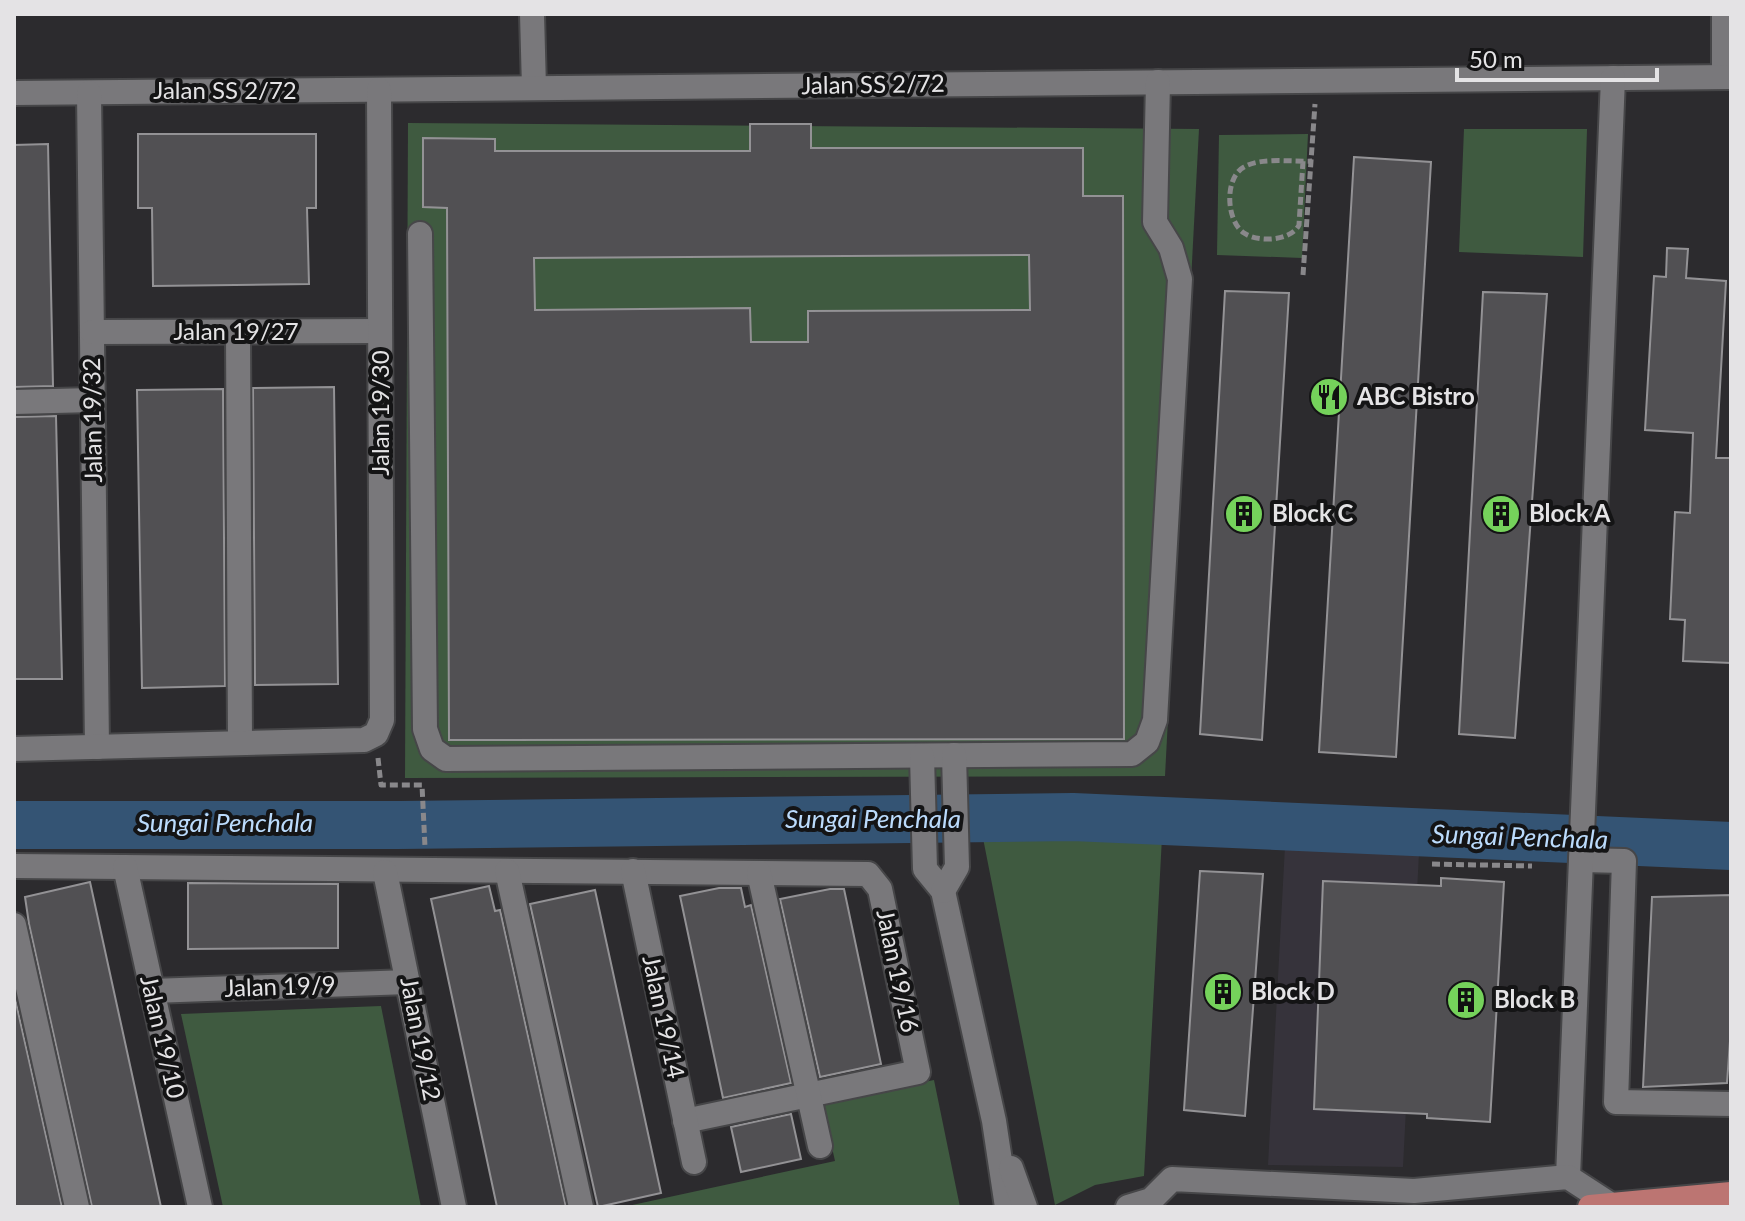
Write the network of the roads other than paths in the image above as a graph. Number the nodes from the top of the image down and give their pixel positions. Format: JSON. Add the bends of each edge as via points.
{"nodes":[{"id":1,"x":532,"y":14,"type":"edge"},
{"id":2,"x":1724,"y":14,"type":"edge"},
{"id":3,"x":1727,"y":77,"type":"edge"},
{"id":4,"x":1613,"y":78,"type":"junction"},
{"id":5,"x":1158,"y":82,"type":"junction"},
{"id":6,"x":534,"y":88,"type":"junction"},
{"id":7,"x":379,"y":90,"type":"junction"},
{"id":8,"x":14,"y":93,"type":"edge"},
{"id":9,"x":89,"y":93,"type":"junction"},
{"id":10,"x":420,"y":234,"type":"dead end"},
{"id":11,"x":420,"y":291,"type":"junction"},
{"id":12,"x":380,"y":292,"type":"junction"},
{"id":13,"x":380,"y":331,"type":"junction"},
{"id":14,"x":92,"y":332,"type":"junction"},
{"id":15,"x":238,"y":332,"type":"junction"},
{"id":16,"x":93,"y":400,"type":"junction"},
{"id":17,"x":14,"y":402,"type":"edge"},
{"id":18,"x":240,"y":743,"type":"junction"},
{"id":19,"x":97,"y":747,"type":"junction"},
{"id":20,"x":14,"y":749,"type":"edge"},
{"id":21,"x":922,"y":762,"type":"junction"},
{"id":22,"x":954,"y":762,"type":"junction"},
{"id":23,"x":1581,"y":860,"type":"junction"},
{"id":24,"x":14,"y":866,"type":"edge"},
{"id":25,"x":125,"y":867,"type":"junction"},
{"id":26,"x":507,"y":871,"type":"junction"},
{"id":27,"x":633,"y":871,"type":"junction"},
{"id":28,"x":385,"y":872,"type":"junction"},
{"id":29,"x":759,"y":873,"type":"junction"},
{"id":30,"x":943,"y":891,"type":"junction"},
{"id":31,"x":14,"y":925,"type":"edge"},
{"id":32,"x":408,"y":982,"type":"junction"},
{"id":33,"x":152,"y":991,"type":"junction"},
{"id":34,"x":808,"y":1095,"type":"junction"},
{"id":35,"x":1731,"y":1104,"type":"edge"},
{"id":36,"x":685,"y":1121,"type":"junction"},
{"id":37,"x":994,"y":1121,"type":"junction"},
{"id":38,"x":820,"y":1146,"type":"dead end"},
{"id":39,"x":694,"y":1162,"type":"dead end"},
{"id":40,"x":1568,"y":1177,"type":"junction"},
{"id":41,"x":1731,"y":1194,"type":"edge"},
{"id":42,"x":1411,"y":1199,"type":"edge"},
{"id":43,"x":1599,"y":1205,"type":"edge"},
{"id":44,"x":77,"y":1207,"type":"edge"},
{"id":45,"x":200,"y":1207,"type":"edge"},
{"id":46,"x":454,"y":1207,"type":"edge"},
{"id":47,"x":581,"y":1207,"type":"edge"},
{"id":48,"x":1007,"y":1207,"type":"edge"},
{"id":49,"x":1025,"y":1207,"type":"edge"},
{"id":50,"x":1128,"y":1207,"type":"edge"}],
"edges":[{"from":1,"to":6,"type":"street"},
{"from":2,"to":3,"type":"street"},
{"from":3,"to":4,"type":"street","name":"Jalan SS 2/72"},
{"from":4,"to":5,"type":"street","name":"Jalan SS 2/72"},
{"from":4,"to":23,"type":"street"},
{"from":5,"to":6,"type":"street","name":"Jalan SS 2/72"},
{"from":5,"to":22,"type":"street","via":[[1155,222],[1171,248],[1180,279],[1155,720],[1147,742],[1132,754]]},
{"from":6,"to":7,"type":"street","name":"Jalan SS 2/72"},
{"from":7,"to":9,"type":"street","name":"Jalan SS 2/72"},
{"from":7,"to":12,"type":"street","name":"Jalan 19/30"},
{"from":8,"to":9,"type":"street","name":"Jalan SS 2/72"},
{"from":9,"to":14,"type":"street","name":"Jalan 19/32"},
{"from":10,"to":11,"type":"street"},
{"from":11,"to":12,"type":"street"},
{"from":11,"to":21,"type":"street","via":[[425,729],[432,749],[446,759]]},
{"from":12,"to":13,"type":"street","name":"Jalan 19/30"},
{"from":13,"to":15,"type":"street","name":"Jalan 19/27"},
{"from":13,"to":18,"type":"street","name":"Jalan 19/30","via":[[382,720],[376,734],[364,740]]},
{"from":14,"to":15,"type":"street","name":"Jalan 19/27"},
{"from":14,"to":16,"type":"street","name":"Jalan 19/32"},
{"from":15,"to":18,"type":"street"},
{"from":16,"to":17,"type":"street"},
{"from":16,"to":19,"type":"street","name":"Jalan 19/32"},
{"from":18,"to":19,"type":"street"},
{"from":19,"to":20,"type":"street"},
{"from":21,"to":22,"type":"street"},
{"from":21,"to":30,"type":"street","via":[[925,869]]},
{"from":22,"to":30,"type":"street","via":[[957,867]]},
{"from":23,"to":35,"type":"street","via":[[1624,861],[1616,1102]]},
{"from":23,"to":40,"type":"street"},
{"from":24,"to":25,"type":"street"},
{"from":25,"to":28,"type":"street"},
{"from":25,"to":33,"type":"street","name":"Jalan 19/10"},
{"from":26,"to":27,"type":"street"},
{"from":26,"to":28,"type":"street"},
{"from":26,"to":47,"type":"street"},
{"from":27,"to":29,"type":"street"},
{"from":27,"to":36,"type":"street","name":"Jalan 19/14"},
{"from":28,"to":32,"type":"street","name":"Jalan 19/12"},
{"from":29,"to":34,"type":"street"},
{"from":29,"to":34,"type":"street","name":"Jalan 19/16","via":[[868,874],[880,889],[918,1072]]},
{"from":30,"to":37,"type":"street"},
{"from":31,"to":44,"type":"street"},
{"from":32,"to":33,"type":"street","name":"Jalan 19/9"},
{"from":32,"to":46,"type":"street","name":"Jalan 19/12"},
{"from":33,"to":45,"type":"street","name":"Jalan 19/10"},
{"from":34,"to":36,"type":"street"},
{"from":34,"to":38,"type":"street"},
{"from":36,"to":39,"type":"street","name":"Jalan 19/14"},
{"from":37,"to":48,"type":"street"},
{"from":37,"to":49,"type":"street"},
{"from":40,"to":42,"type":"street"},
{"from":40,"to":43,"type":"street"},
{"from":41,"to":43,"type":"main road"},
{"from":42,"to":50,"type":"street","via":[[1172,1179],[1151,1200]]}]}
